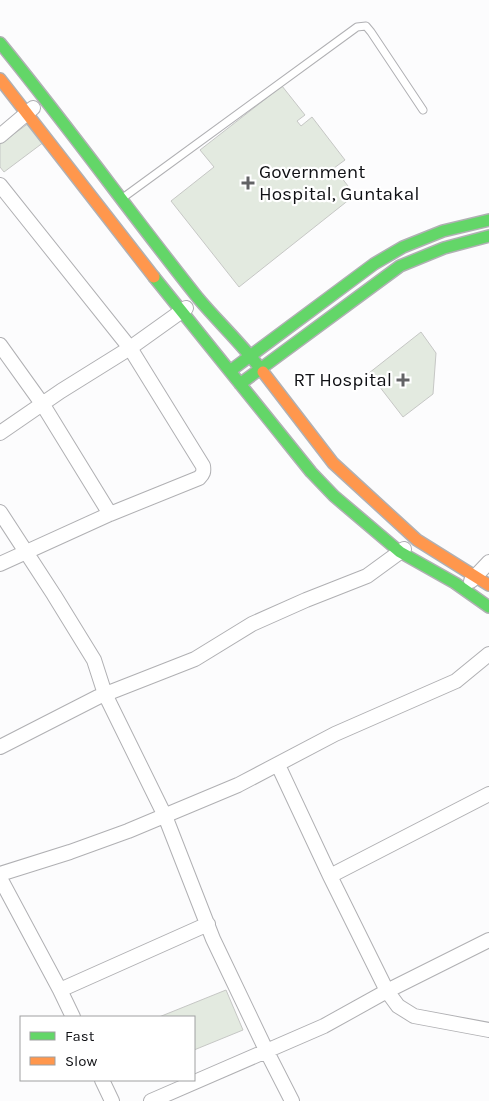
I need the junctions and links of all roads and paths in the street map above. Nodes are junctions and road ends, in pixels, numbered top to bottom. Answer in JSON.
{"nodes":[{"id":1,"x":0,"y":43,"type":"edge"},
{"id":2,"x":0,"y":79,"type":"edge"},
{"id":3,"x":44,"y":98,"type":"junction"},
{"id":4,"x":423,"y":110,"type":"dead end"},
{"id":5,"x":27,"y":113,"type":"junction"},
{"id":6,"x":0,"y":136,"type":"edge"},
{"id":7,"x":0,"y":185,"type":"edge"},
{"id":8,"x":122,"y":198,"type":"junction"},
{"id":9,"x":489,"y":220,"type":"edge"},
{"id":10,"x":489,"y":236,"type":"edge"},
{"id":11,"x":199,"y":299,"type":"junction"},
{"id":12,"x":181,"y":311,"type":"junction"},
{"id":13,"x":0,"y":345,"type":"edge"},
{"id":14,"x":130,"y":348,"type":"junction"},
{"id":15,"x":252,"y":356,"type":"junction"},
{"id":16,"x":260,"y":370,"type":"junction"},
{"id":17,"x":230,"y":372,"type":"junction"},
{"id":18,"x":240,"y":384,"type":"junction"},
{"id":19,"x":43,"y":405,"type":"junction"},
{"id":20,"x":0,"y":434,"type":"edge"},
{"id":21,"x":0,"y":512,"type":"edge"},
{"id":22,"x":110,"y":514,"type":"junction"},
{"id":23,"x":417,"y":540,"type":"junction"},
{"id":24,"x":26,"y":552,"type":"junction"},
{"id":25,"x":400,"y":552,"type":"junction"},
{"id":26,"x":489,"y":562,"type":"edge"},
{"id":27,"x":0,"y":564,"type":"edge"},
{"id":28,"x":476,"y":576,"type":"junction"},
{"id":29,"x":489,"y":585,"type":"edge"},
{"id":30,"x":463,"y":588,"type":"junction"},
{"id":31,"x":489,"y":607,"type":"edge"},
{"id":32,"x":489,"y":654,"type":"edge"},
{"id":33,"x":105,"y":694,"type":"junction"},
{"id":34,"x":0,"y":747,"type":"edge"},
{"id":35,"x":278,"y":765,"type":"junction"},
{"id":36,"x":489,"y":794,"type":"edge"},
{"id":37,"x":165,"y":816,"type":"junction"},
{"id":38,"x":0,"y":874,"type":"edge"},
{"id":39,"x":330,"y":876,"type":"junction"},
{"id":40,"x":0,"y":878,"type":"edge"},
{"id":41,"x":208,"y":924,"type":"junction"},
{"id":42,"x":489,"y":940,"type":"edge"},
{"id":43,"x":60,"y":990,"type":"junction"},
{"id":44,"x":387,"y":991,"type":"junction"},
{"id":45,"x":73,"y":1016,"type":"edge"},
{"id":46,"x":489,"y":1030,"type":"edge"},
{"id":47,"x":266,"y":1050,"type":"junction"},
{"id":48,"x":102,"y":1081,"type":"edge"},
{"id":49,"x":172,"y":1097,"type":"edge"},
{"id":50,"x":112,"y":1101,"type":"edge"},
{"id":51,"x":151,"y":1101,"type":"edge"},
{"id":52,"x":292,"y":1101,"type":"edge"}],
"edges":[{"from":1,"to":3,"type":"main road"},
{"from":2,"to":5,"type":"main road"},
{"from":3,"to":5,"type":"street"},
{"from":3,"to":8,"type":"main road"},
{"from":4,"to":8,"type":"lane"},
{"from":5,"to":6,"type":"street"},
{"from":5,"to":12,"type":"main road"},
{"from":7,"to":14,"type":"street"},
{"from":8,"to":11,"type":"main road"},
{"from":9,"to":15,"type":"main road"},
{"from":10,"to":16,"type":"main road"},
{"from":11,"to":12,"type":"street"},
{"from":11,"to":15,"type":"main road"},
{"from":12,"to":14,"type":"street"},
{"from":12,"to":17,"type":"main road"},
{"from":13,"to":19,"type":"street"},
{"from":14,"to":19,"type":"street"},
{"from":14,"to":22,"type":"street"},
{"from":15,"to":16,"type":"main road"},
{"from":15,"to":17,"type":"main road"},
{"from":16,"to":18,"type":"main road"},
{"from":16,"to":23,"type":"main road"},
{"from":17,"to":18,"type":"main road"},
{"from":18,"to":25,"type":"main road"},
{"from":19,"to":20,"type":"street"},
{"from":19,"to":22,"type":"street"},
{"from":21,"to":24,"type":"street"},
{"from":22,"to":24,"type":"street"},
{"from":23,"to":25,"type":"street"},
{"from":23,"to":28,"type":"main road"},
{"from":24,"to":27,"type":"street"},
{"from":24,"to":33,"type":"street"},
{"from":25,"to":30,"type":"main road"},
{"from":25,"to":33,"type":"street"},
{"from":26,"to":28,"type":"street"},
{"from":28,"to":29,"type":"main road"},
{"from":28,"to":30,"type":"street"},
{"from":30,"to":31,"type":"main road"},
{"from":32,"to":35,"type":"street"},
{"from":33,"to":34,"type":"street"},
{"from":33,"to":37,"type":"street"},
{"from":35,"to":37,"type":"street"},
{"from":35,"to":39,"type":"street"},
{"from":36,"to":39,"type":"street"},
{"from":37,"to":38,"type":"street"},
{"from":37,"to":41,"type":"street"},
{"from":39,"to":44,"type":"street"},
{"from":40,"to":43,"type":"street"},
{"from":41,"to":43,"type":"street"},
{"from":41,"to":47,"type":"street"},
{"from":42,"to":44,"type":"street"},
{"from":43,"to":45,"type":"street"},
{"from":44,"to":46,"type":"street"},
{"from":44,"to":47,"type":"street"},
{"from":47,"to":49,"type":"street"},
{"from":47,"to":52,"type":"street"},
{"from":48,"to":50,"type":"street"},
{"from":49,"to":51,"type":"street"}]}
